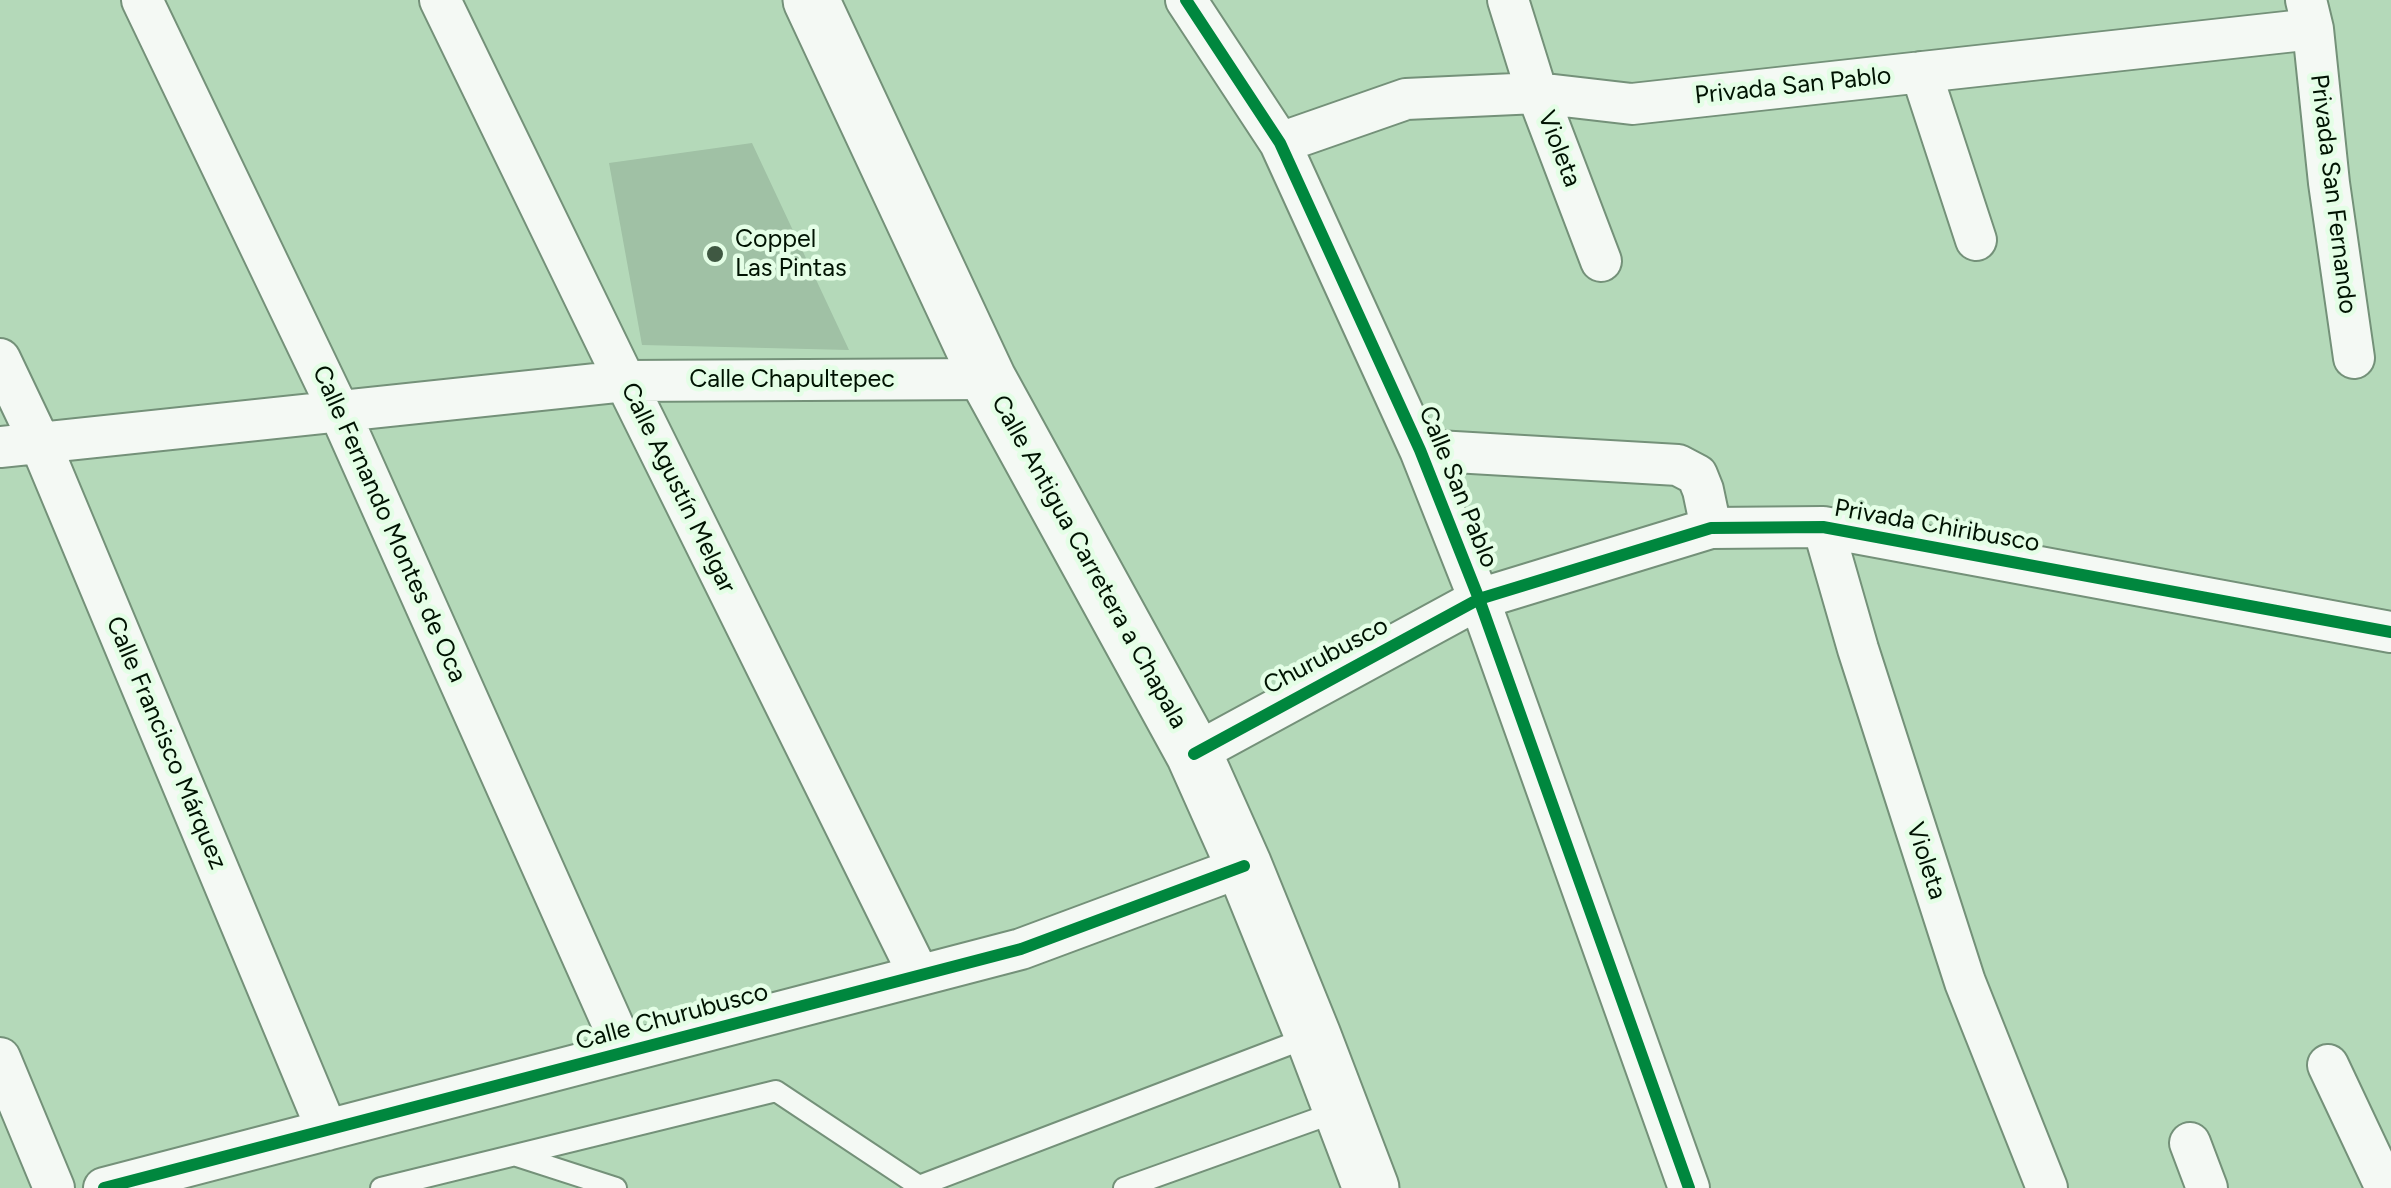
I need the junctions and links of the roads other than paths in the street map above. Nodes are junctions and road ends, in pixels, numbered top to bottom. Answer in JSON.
{"nodes":[{"id":1,"x":142,"y":0,"type":"edge"},
{"id":2,"x":440,"y":0,"type":"edge"},
{"id":3,"x":811,"y":0,"type":"edge"},
{"id":4,"x":1186,"y":0,"type":"edge"},
{"id":5,"x":1508,"y":0,"type":"edge"},
{"id":6,"x":2309,"y":15,"type":"edge"},
{"id":7,"x":1921,"y":72,"type":"junction"},
{"id":8,"x":1538,"y":93,"type":"junction"},
{"id":9,"x":1280,"y":143,"type":"junction"},
{"id":10,"x":1976,"y":240,"type":"dead end"},
{"id":11,"x":1601,"y":261,"type":"dead end"},
{"id":12,"x":2354,"y":358,"type":"dead end"},
{"id":13,"x":0,"y":359,"type":"edge"},
{"id":14,"x":988,"y":379,"type":"junction"},
{"id":15,"x":625,"y":381,"type":"junction"},
{"id":16,"x":340,"y":411,"type":"junction"},
{"id":17,"x":40,"y":443,"type":"junction"},
{"id":18,"x":0,"y":447,"type":"edge"},
{"id":19,"x":1420,"y":450,"type":"junction"},
{"id":20,"x":1823,"y":527,"type":"junction"},
{"id":21,"x":1711,"y":528,"type":"junction"},
{"id":22,"x":1480,"y":598,"type":"junction"},
{"id":23,"x":2391,"y":632,"type":"edge"},
{"id":24,"x":1194,"y":754,"type":"junction"},
{"id":25,"x":1244,"y":866,"type":"junction"},
{"id":26,"x":919,"y":976,"type":"junction"},
{"id":27,"x":1313,"y":1036,"type":"junction"},
{"id":28,"x":625,"y":1052,"type":"junction"},
{"id":29,"x":0,"y":1058,"type":"edge"},
{"id":30,"x":2328,"y":1065,"type":"dead end"},
{"id":31,"x":1341,"y":1110,"type":"junction"},
{"id":32,"x":327,"y":1130,"type":"junction"},
{"id":33,"x":2190,"y":1142,"type":"dead end"},
{"id":34,"x":514,"y":1155,"type":"junction"},
{"id":35,"x":920,"y":1187,"type":"edge"},
{"id":36,"x":54,"y":1188,"type":"edge"},
{"id":37,"x":104,"y":1188,"type":"edge"},
{"id":38,"x":381,"y":1188,"type":"edge"},
{"id":39,"x":616,"y":1188,"type":"edge"},
{"id":40,"x":1124,"y":1188,"type":"edge"},
{"id":41,"x":1370,"y":1188,"type":"edge"},
{"id":42,"x":1689,"y":1188,"type":"edge"},
{"id":43,"x":2047,"y":1188,"type":"edge"},
{"id":44,"x":2207,"y":1188,"type":"edge"},
{"id":45,"x":2386,"y":1188,"type":"edge"}],
"edges":[{"from":1,"to":16,"type":"street","name":"Calle Fernando Montes de Oca"},
{"from":2,"to":15,"type":"street","name":"Calle Agustín Melgar"},
{"from":3,"to":14,"type":"main road","name":"Calle Antigua Carretera a Chapala"},
{"from":4,"to":9,"type":"street","name":"Calle San Pablo"},
{"from":5,"to":8,"type":"street","name":"Violeta"},
{"from":6,"to":7,"type":"street","name":"Privada San Pablo"},
{"from":6,"to":12,"type":"street","name":"Privada San Fernando"},
{"from":7,"to":8,"type":"street","name":"Privada San Pablo"},
{"from":7,"to":10,"type":"street"},
{"from":8,"to":9,"type":"street","name":"Privada San Pablo"},
{"from":8,"to":11,"type":"street","name":"Violeta"},
{"from":9,"to":19,"type":"street","name":"Calle San Pablo"},
{"from":13,"to":17,"type":"street","name":"Calle Francisco Márquez"},
{"from":14,"to":15,"type":"street","name":"Calle Chapultepec"},
{"from":14,"to":24,"type":"main road","name":"Calle Antigua Carretera a Chapala"},
{"from":15,"to":16,"type":"street","name":"Calle Chapultepec"},
{"from":15,"to":26,"type":"street","name":"Calle Agustín Melgar"},
{"from":16,"to":17,"type":"street","name":"Calle Chapultepec"},
{"from":16,"to":28,"type":"street","name":"Calle Fernando Montes de Oca"},
{"from":17,"to":18,"type":"street","name":"Calle Chapultepec"},
{"from":17,"to":32,"type":"street","name":"Calle Francisco Márquez"},
{"from":19,"to":21,"type":"street"},
{"from":19,"to":22,"type":"street","name":"Calle San Pablo"},
{"from":20,"to":21,"type":"street","name":"Privada Chiribusco"},
{"from":20,"to":23,"type":"street","name":"Privada Chiribusco"},
{"from":20,"to":43,"type":"street","name":"Violeta"},
{"from":21,"to":22,"type":"street","name":"Privada Chiribusco"},
{"from":22,"to":24,"type":"street","name":"Churubusco"},
{"from":22,"to":42,"type":"street","name":"Calle San Pablo"},
{"from":24,"to":25,"type":"main road","name":"Calle Antigua Carretera a Chapala"},
{"from":25,"to":26,"type":"street","name":"Calle Churubusco"},
{"from":25,"to":27,"type":"main road","name":"Calle Antigua Carretera a Chapala"},
{"from":26,"to":28,"type":"street","name":"Calle Churubusco"},
{"from":27,"to":31,"type":"main road","name":"Calle Antigua Carretera a Chapala"},
{"from":27,"to":35,"type":"lane"},
{"from":28,"to":32,"type":"street","name":"Calle Churubusco"},
{"from":29,"to":36,"type":"street"},
{"from":30,"to":45,"type":"street"},
{"from":31,"to":40,"type":"lane"},
{"from":31,"to":41,"type":"main road","name":"Calle Antigua Carretera a Chapala"},
{"from":32,"to":37,"type":"street","name":"Calle Churubusco"},
{"from":33,"to":44,"type":"street"},
{"from":34,"to":35,"type":"lane"},
{"from":34,"to":38,"type":"lane"},
{"from":34,"to":39,"type":"lane"}]}
